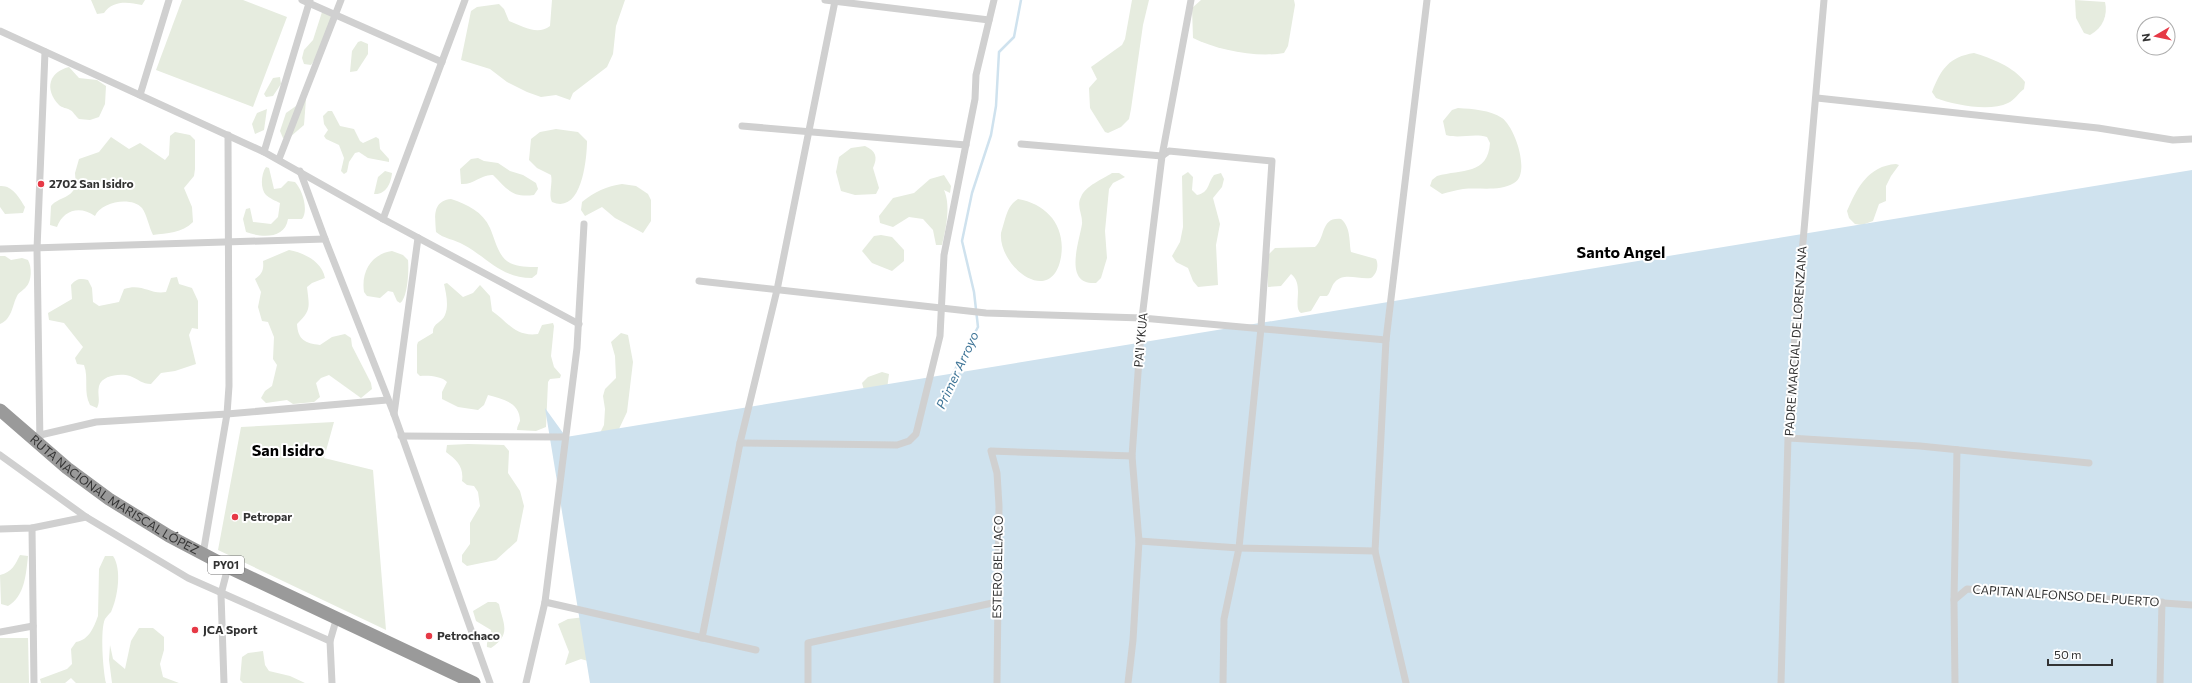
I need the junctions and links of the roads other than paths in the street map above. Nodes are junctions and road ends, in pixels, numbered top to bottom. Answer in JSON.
{"nodes":[{"id":1,"x":169,"y":0,"type":"edge"},
{"id":2,"x":341,"y":0,"type":"edge"},
{"id":3,"x":466,"y":0,"type":"edge"},
{"id":4,"x":826,"y":0,"type":"edge"},
{"id":5,"x":994,"y":0,"type":"edge"},
{"id":6,"x":1191,"y":0,"type":"edge"},
{"id":7,"x":1427,"y":0,"type":"edge"},
{"id":8,"x":1824,"y":0,"type":"edge"},
{"id":9,"x":307,"y":1,"type":"edge"},
{"id":10,"x":835,"y":1,"type":"junction"},
{"id":11,"x":335,"y":15,"type":"junction"},
{"id":12,"x":990,"y":20,"type":"junction"},
{"id":13,"x":0,"y":31,"type":"edge"},
{"id":14,"x":45,"y":52,"type":"junction"},
{"id":15,"x":442,"y":62,"type":"junction"},
{"id":16,"x":140,"y":95,"type":"junction"},
{"id":17,"x":1817,"y":98,"type":"junction"},
{"id":18,"x":742,"y":126,"type":"dead end"},
{"id":19,"x":809,"y":132,"type":"junction"},
{"id":20,"x":228,"y":135,"type":"junction"},
{"id":21,"x":2192,"y":139,"type":"edge"},
{"id":22,"x":1021,"y":144,"type":"dead end"},
{"id":23,"x":966,"y":145,"type":"junction"},
{"id":24,"x":264,"y":152,"type":"junction"},
{"id":25,"x":1162,"y":156,"type":"junction"},
{"id":26,"x":279,"y":160,"type":"junction"},
{"id":27,"x":300,"y":171,"type":"junction"},
{"id":28,"x":383,"y":219,"type":"junction"},
{"id":29,"x":584,"y":224,"type":"dead end"},
{"id":30,"x":418,"y":238,"type":"junction"},
{"id":31,"x":325,"y":239,"type":"junction"},
{"id":32,"x":229,"y":243,"type":"junction"},
{"id":33,"x":0,"y":249,"type":"edge"},
{"id":34,"x":36,"y":249,"type":"junction"},
{"id":35,"x":699,"y":281,"type":"dead end"},
{"id":36,"x":777,"y":290,"type":"junction"},
{"id":37,"x":941,"y":308,"type":"junction"},
{"id":38,"x":1142,"y":318,"type":"junction"},
{"id":39,"x":579,"y":324,"type":"junction"},
{"id":40,"x":1261,"y":328,"type":"junction"},
{"id":41,"x":1386,"y":340,"type":"junction"},
{"id":42,"x":387,"y":400,"type":"junction"},
{"id":43,"x":0,"y":410,"type":"edge"},
{"id":44,"x":227,"y":414,"type":"junction"},
{"id":45,"x":394,"y":414,"type":"junction"},
{"id":46,"x":401,"y":436,"type":"junction"},
{"id":47,"x":565,"y":437,"type":"junction"},
{"id":48,"x":1789,"y":438,"type":"junction"},
{"id":49,"x":40,"y":442,"type":"junction"},
{"id":50,"x":740,"y":444,"type":"junction"},
{"id":51,"x":1957,"y":450,"type":"junction"},
{"id":52,"x":0,"y":455,"type":"edge"},
{"id":53,"x":1132,"y":456,"type":"junction"},
{"id":54,"x":2089,"y":463,"type":"dead end"},
{"id":55,"x":86,"y":517,"type":"junction"},
{"id":56,"x":32,"y":528,"type":"junction"},
{"id":57,"x":0,"y":529,"type":"edge"},
{"id":58,"x":1139,"y":541,"type":"junction"},
{"id":59,"x":1239,"y":548,"type":"junction"},
{"id":60,"x":1375,"y":551,"type":"junction"},
{"id":61,"x":203,"y":554,"type":"junction"},
{"id":62,"x":228,"y":567,"type":"junction"},
{"id":63,"x":221,"y":594,"type":"junction"},
{"id":64,"x":1954,"y":600,"type":"junction"},
{"id":65,"x":545,"y":602,"type":"junction"},
{"id":66,"x":996,"y":602,"type":"junction"},
{"id":67,"x":2162,"y":602,"type":"junction"},
{"id":68,"x":2192,"y":605,"type":"edge"},
{"id":69,"x":337,"y":617,"type":"junction"},
{"id":70,"x":33,"y":626,"type":"junction"},
{"id":71,"x":0,"y":632,"type":"edge"},
{"id":72,"x":702,"y":638,"type":"junction"},
{"id":73,"x":330,"y":642,"type":"junction"},
{"id":74,"x":756,"y":650,"type":"dead end"},
{"id":75,"x":34,"y":683,"type":"edge"},
{"id":76,"x":224,"y":683,"type":"edge"},
{"id":77,"x":332,"y":683,"type":"edge"},
{"id":78,"x":474,"y":683,"type":"edge"},
{"id":79,"x":490,"y":683,"type":"edge"},
{"id":80,"x":526,"y":683,"type":"edge"},
{"id":81,"x":808,"y":683,"type":"edge"},
{"id":82,"x":997,"y":683,"type":"edge"},
{"id":83,"x":1128,"y":683,"type":"edge"},
{"id":84,"x":1224,"y":683,"type":"edge"},
{"id":85,"x":1406,"y":683,"type":"edge"},
{"id":86,"x":1781,"y":683,"type":"edge"},
{"id":87,"x":1955,"y":683,"type":"edge"},
{"id":88,"x":2160,"y":683,"type":"edge"}],
"edges":[{"from":1,"to":16,"type":"street"},
{"from":2,"to":11,"type":"street"},
{"from":3,"to":15,"type":"street"},
{"from":4,"to":10,"type":"street"},
{"from":5,"to":12,"type":"street"},
{"from":6,"to":25,"type":"street","name":"PA'I YKUA"},
{"from":7,"to":41,"type":"street"},
{"from":8,"to":17,"type":"street","name":"PADRE MARCIAL DE LORENZANA"},
{"from":9,"to":11,"type":"street"},
{"from":9,"to":24,"type":"street"},
{"from":10,"to":12,"type":"street"},
{"from":10,"to":19,"type":"street"},
{"from":11,"to":15,"type":"street"},
{"from":11,"to":26,"type":"street"},
{"from":12,"to":23,"type":"street"},
{"from":13,"to":14,"type":"street"},
{"from":14,"to":16,"type":"street"},
{"from":14,"to":34,"type":"street"},
{"from":15,"to":28,"type":"street"},
{"from":16,"to":20,"type":"street"},
{"from":17,"to":21,"type":"street"},
{"from":17,"to":48,"type":"street","name":"PADRE MARCIAL DE LORENZANA"},
{"from":18,"to":19,"type":"street"},
{"from":19,"to":23,"type":"street"},
{"from":19,"to":36,"type":"street"},
{"from":20,"to":24,"type":"street"},
{"from":20,"to":32,"type":"street"},
{"from":22,"to":25,"type":"street"},
{"from":23,"to":37,"type":"street"},
{"from":24,"to":26,"type":"street"},
{"from":25,"to":38,"type":"street","name":"PA'I YKUA"},
{"from":25,"to":40,"type":"street"},
{"from":26,"to":27,"type":"street"},
{"from":27,"to":28,"type":"street"},
{"from":27,"to":31,"type":"street"},
{"from":28,"to":30,"type":"street"},
{"from":29,"to":39,"type":"street"},
{"from":30,"to":39,"type":"street"},
{"from":30,"to":45,"type":"street"},
{"from":31,"to":32,"type":"street"},
{"from":31,"to":42,"type":"street"},
{"from":32,"to":34,"type":"street"},
{"from":32,"to":44,"type":"street"},
{"from":33,"to":34,"type":"street"},
{"from":34,"to":49,"type":"street"},
{"from":35,"to":36,"type":"street"},
{"from":36,"to":37,"type":"street"},
{"from":36,"to":50,"type":"street"},
{"from":37,"to":38,"type":"street"},
{"from":37,"to":50,"type":"street"},
{"from":38,"to":40,"type":"street"},
{"from":38,"to":53,"type":"street","name":"PA'I YKUA"},
{"from":39,"to":47,"type":"street"},
{"from":40,"to":41,"type":"street"},
{"from":40,"to":59,"type":"street"},
{"from":41,"to":60,"type":"street"},
{"from":42,"to":44,"type":"street"},
{"from":42,"to":45,"type":"street"},
{"from":43,"to":49,"type":"highway","name":"RUTA NACIONAL MARISCAL LÓPEZ","number":"PY01"},
{"from":44,"to":49,"type":"street"},
{"from":44,"to":61,"type":"street"},
{"from":45,"to":46,"type":"street"},
{"from":46,"to":47,"type":"street"},
{"from":46,"to":79,"type":"street"},
{"from":47,"to":65,"type":"street"},
{"from":48,"to":51,"type":"street"},
{"from":48,"to":86,"type":"street","name":"PADRE MARCIAL DE LORENZANA"},
{"from":49,"to":61,"type":"highway","name":"RUTA NACIONAL MARISCAL LÓPEZ","number":"PY01"},
{"from":50,"to":72,"type":"street"},
{"from":51,"to":54,"type":"street"},
{"from":51,"to":64,"type":"street"},
{"from":52,"to":55,"type":"street"},
{"from":53,"to":58,"type":"street","name":"PA'I YKUA"},
{"from":53,"to":66,"type":"street","name":"ESTERO BELLACO"},
{"from":55,"to":56,"type":"street"},
{"from":55,"to":63,"type":"street"},
{"from":56,"to":57,"type":"street"},
{"from":56,"to":70,"type":"street"},
{"from":58,"to":59,"type":"street"},
{"from":58,"to":83,"type":"street","name":"PA'I YKUA"},
{"from":59,"to":60,"type":"street"},
{"from":59,"to":84,"type":"street"},
{"from":60,"to":85,"type":"street"},
{"from":61,"to":62,"type":"highway","name":"RUTA NACIONAL MARISCAL LÓPEZ","number":"PY01"},
{"from":62,"to":63,"type":"street"},
{"from":62,"to":69,"type":"highway","name":"RUTA NACIONAL MARISCAL LÓPEZ","number":"PY01"},
{"from":63,"to":73,"type":"street"},
{"from":63,"to":76,"type":"street"},
{"from":64,"to":67,"type":"street","name":"CAPITAN ALFONSO DEL PUERTO"},
{"from":64,"to":87,"type":"street"},
{"from":65,"to":72,"type":"street"},
{"from":65,"to":80,"type":"street"},
{"from":66,"to":81,"type":"street"},
{"from":66,"to":82,"type":"street","name":"ESTERO BELLACO"},
{"from":67,"to":68,"type":"street","name":"CAPITAN ALFONSO DEL PUERTO"},
{"from":67,"to":88,"type":"street"},
{"from":69,"to":73,"type":"street"},
{"from":69,"to":78,"type":"highway","name":"RUTA NACIONAL MARISCAL LÓPEZ","number":"PY01"},
{"from":70,"to":71,"type":"street"},
{"from":70,"to":75,"type":"street"},
{"from":72,"to":74,"type":"street"},
{"from":73,"to":77,"type":"street"}]}
